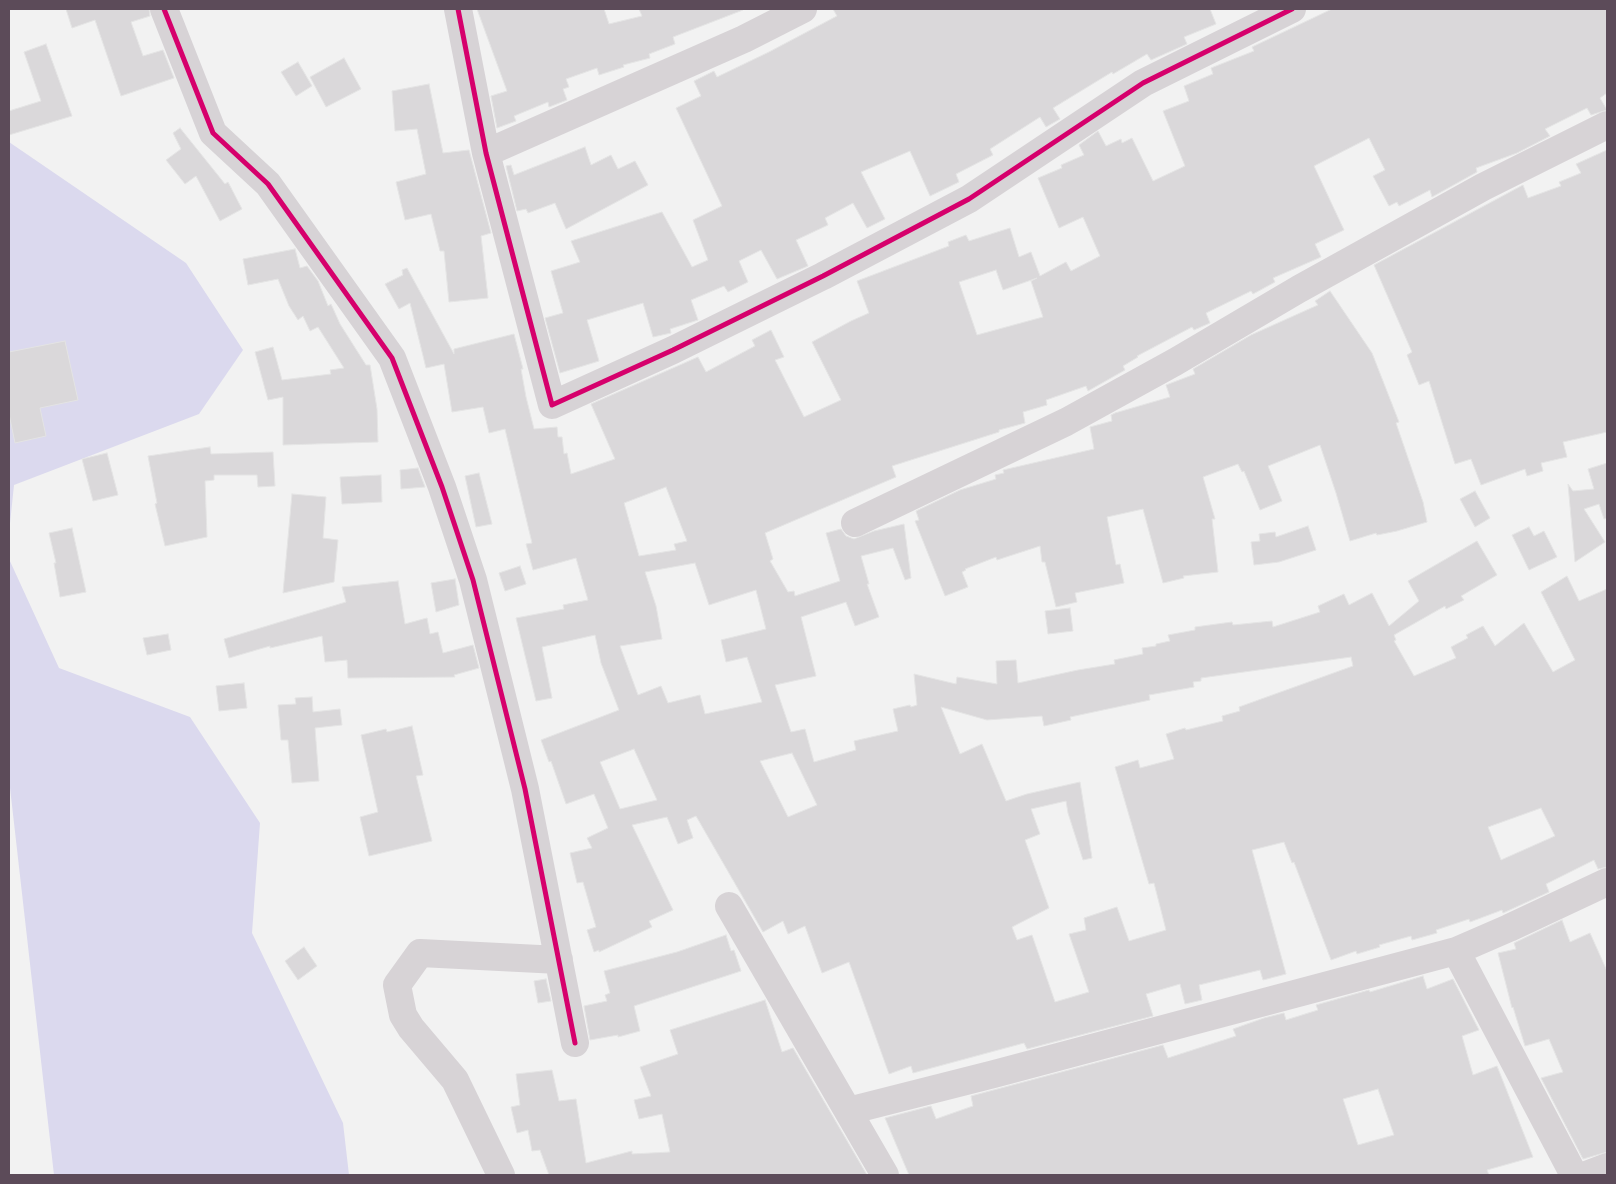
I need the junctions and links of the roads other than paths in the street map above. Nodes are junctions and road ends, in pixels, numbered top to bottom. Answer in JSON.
{"nodes":[{"id":1,"x":164,"y":9,"type":"edge"},
{"id":2,"x":458,"y":9,"type":"edge"},
{"id":3,"x":803,"y":9,"type":"edge"},
{"id":4,"x":1292,"y":9,"type":"edge"},
{"id":5,"x":1607,"y":125,"type":"edge"},
{"id":6,"x":486,"y":153,"type":"junction"},
{"id":7,"x":855,"y":523,"type":"dead end"},
{"id":8,"x":1607,"y":882,"type":"edge"},
{"id":9,"x":729,"y":906,"type":"dead end"},
{"id":10,"x":1456,"y":951,"type":"junction"},
{"id":11,"x":559,"y":960,"type":"junction"},
{"id":12,"x":575,"y":1043,"type":"dead end"},
{"id":13,"x":848,"y":1111,"type":"junction"},
{"id":14,"x":1607,"y":1167,"type":"edge"},
{"id":15,"x":501,"y":1175,"type":"edge"},
{"id":16,"x":885,"y":1175,"type":"edge"},
{"id":17,"x":1574,"y":1175,"type":"edge"},
{"id":18,"x":1586,"y":1175,"type":"edge"}],
"edges":[{"from":1,"to":11,"type":"street"},
{"from":2,"to":6,"type":"street"},
{"from":3,"to":6,"type":"street"},
{"from":4,"to":6,"type":"street"},
{"from":5,"to":7,"type":"street"},
{"from":8,"to":10,"type":"street"},
{"from":9,"to":13,"type":"street"},
{"from":10,"to":13,"type":"street"},
{"from":10,"to":17,"type":"street"},
{"from":11,"to":12,"type":"street"},
{"from":11,"to":15,"type":"street"},
{"from":13,"to":16,"type":"street"},
{"from":14,"to":18,"type":"street"}]}
